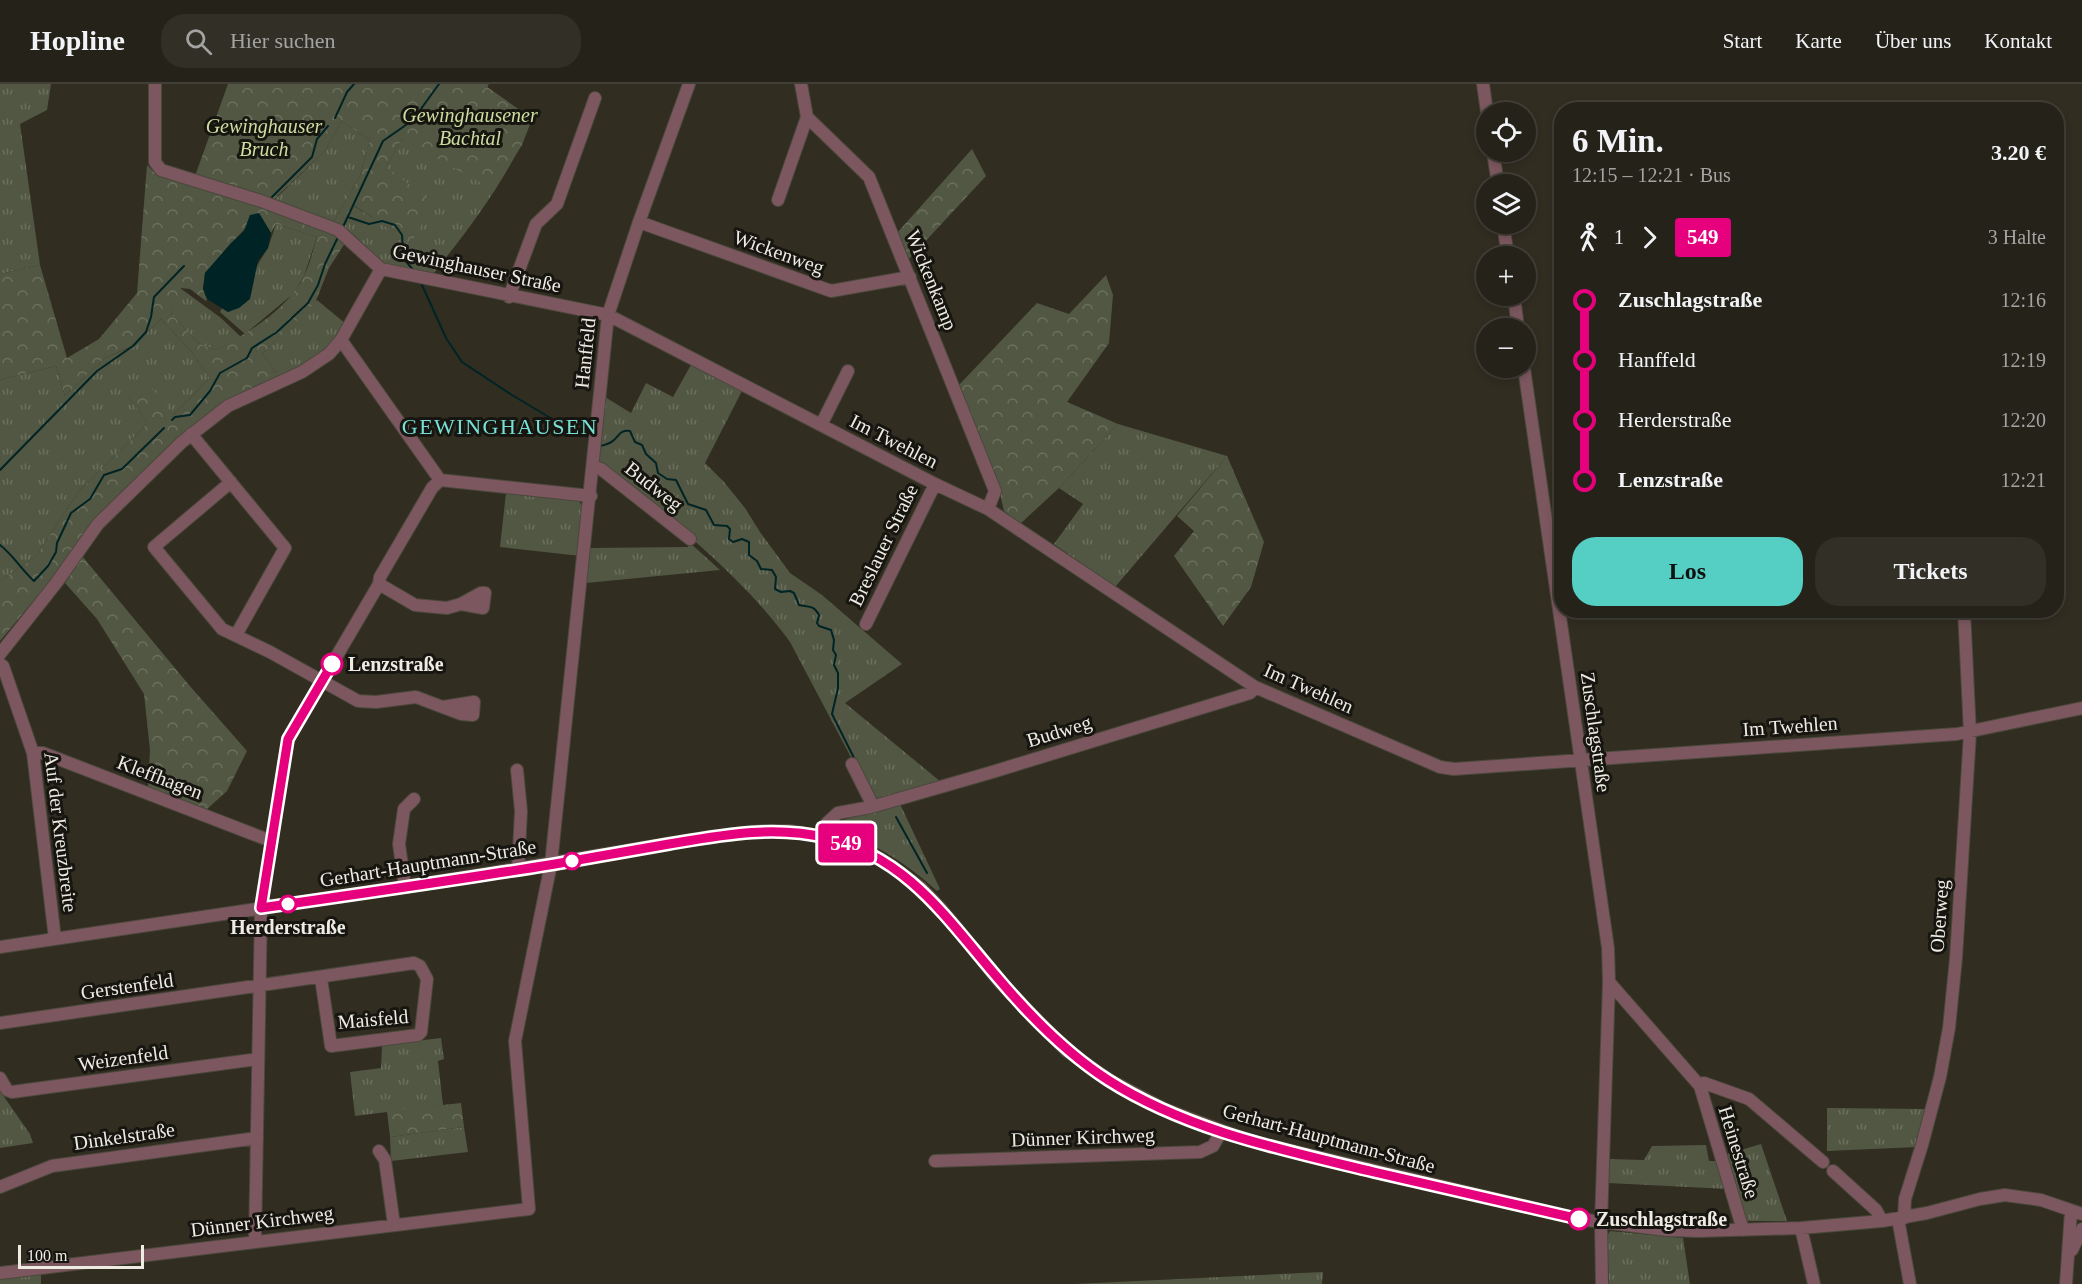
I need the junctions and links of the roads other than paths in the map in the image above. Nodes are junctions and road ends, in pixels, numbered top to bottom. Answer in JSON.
{"nodes":[{"id":1,"x":155,"y":84,"type":"edge"},
{"id":2,"x":689,"y":84,"type":"edge"},
{"id":3,"x":801,"y":84,"type":"edge"},
{"id":4,"x":1483,"y":84,"type":"edge"},
{"id":5,"x":595,"y":99,"type":"dead end"},
{"id":6,"x":1486,"y":102,"type":"edge"},
{"id":7,"x":807,"y":117,"type":"junction"},
{"id":8,"x":778,"y":200,"type":"dead end"},
{"id":9,"x":639,"y":222,"type":"junction"},
{"id":10,"x":381,"y":269,"type":"junction"},
{"id":11,"x":910,"y":277,"type":"junction"},
{"id":12,"x":509,"y":297,"type":"junction"},
{"id":13,"x":608,"y":315,"type":"junction"},
{"id":14,"x":341,"y":340,"type":"junction"},
{"id":15,"x":848,"y":371,"type":"dead end"},
{"id":16,"x":1525,"y":378,"type":"edge"},
{"id":17,"x":821,"y":425,"type":"junction"},
{"id":18,"x":191,"y":434,"type":"junction"},
{"id":19,"x":593,"y":466,"type":"junction"},
{"id":20,"x":440,"y":480,"type":"junction"},
{"id":21,"x":231,"y":482,"type":"junction"},
{"id":22,"x":935,"y":484,"type":"junction"},
{"id":23,"x":591,"y":496,"type":"junction"},
{"id":24,"x":988,"y":509,"type":"junction"},
{"id":25,"x":690,"y":539,"type":"dead end"},
{"id":26,"x":1554,"y":574,"type":"edge"},
{"id":27,"x":379,"y":585,"type":"junction"},
{"id":28,"x":462,"y":604,"type":"dead end"},
{"id":29,"x":1560,"y":618,"type":"edge"},
{"id":30,"x":1964,"y":618,"type":"edge"},
{"id":31,"x":866,"y":624,"type":"dead end"},
{"id":32,"x":236,"y":635,"type":"junction"},
{"id":33,"x":0,"y":654,"type":"edge"},
{"id":34,"x":0,"y":664,"type":"edge"},
{"id":35,"x":322,"y":681,"type":"junction"},
{"id":36,"x":1255,"y":687,"type":"junction"},
{"id":37,"x":444,"y":707,"type":"dead end"},
{"id":38,"x":2082,"y":708,"type":"edge"},
{"id":39,"x":1970,"y":733,"type":"junction"},
{"id":40,"x":33,"y":753,"type":"junction"},
{"id":41,"x":1581,"y":760,"type":"junction"},
{"id":42,"x":852,"y":764,"type":"dead end"},
{"id":43,"x":517,"y":770,"type":"dead end"},
{"id":44,"x":414,"y":799,"type":"dead end"},
{"id":45,"x":871,"y":807,"type":"junction"},
{"id":46,"x":824,"y":837,"type":"junction"},
{"id":47,"x":271,"y":841,"type":"junction"},
{"id":48,"x":552,"y":864,"type":"junction"},
{"id":49,"x":518,"y":870,"type":"junction"},
{"id":50,"x":405,"y":887,"type":"junction"},
{"id":51,"x":261,"y":908,"type":"junction"},
{"id":52,"x":55,"y":939,"type":"junction"},
{"id":53,"x":0,"y":947,"type":"edge"},
{"id":54,"x":321,"y":978,"type":"junction"},
{"id":55,"x":1609,"y":982,"type":"junction"},
{"id":56,"x":259,"y":987,"type":"junction"},
{"id":57,"x":0,"y":1023,"type":"edge"},
{"id":58,"x":258,"y":1059,"type":"junction"},
{"id":59,"x":0,"y":1078,"type":"edge"},
{"id":60,"x":1700,"y":1086,"type":"junction"},
{"id":61,"x":1221,"y":1132,"type":"junction"},
{"id":62,"x":256,"y":1138,"type":"junction"},
{"id":63,"x":379,"y":1151,"type":"dead end"},
{"id":64,"x":936,"y":1161,"type":"dead end"},
{"id":65,"x":1823,"y":1162,"type":"dead end"},
{"id":66,"x":1833,"y":1171,"type":"dead end"},
{"id":67,"x":0,"y":1186,"type":"edge"},
{"id":68,"x":529,"y":1209,"type":"joint"},
{"id":69,"x":2076,"y":1213,"type":"edge"},
{"id":70,"x":1901,"y":1219,"type":"junction"},
{"id":71,"x":1882,"y":1221,"type":"junction"},
{"id":72,"x":1601,"y":1223,"type":"junction"},
{"id":73,"x":394,"y":1225,"type":"junction"},
{"id":74,"x":1801,"y":1228,"type":"junction"},
{"id":75,"x":2082,"y":1229,"type":"edge"},
{"id":76,"x":1743,"y":1230,"type":"junction"},
{"id":77,"x":255,"y":1241,"type":"junction"},
{"id":78,"x":2069,"y":1256,"type":"junction"},
{"id":79,"x":0,"y":1273,"type":"edge"},
{"id":80,"x":1602,"y":1284,"type":"edge"},
{"id":81,"x":1814,"y":1284,"type":"edge"},
{"id":82,"x":1910,"y":1284,"type":"edge"},
{"id":83,"x":2066,"y":1284,"type":"edge"}],
"edges":[{"from":1,"to":10,"type":"street","name":"Gewinghauser Straße"},
{"from":2,"to":9,"type":"street","name":"Hanffeld"},
{"from":3,"to":7,"type":"street"},
{"from":4,"to":6,"type":"street"},
{"from":5,"to":12,"type":"street"},
{"from":7,"to":8,"type":"street"},
{"from":7,"to":11,"type":"street","name":"Wickenkamp"},
{"from":9,"to":11,"type":"street","name":"Wickenweg"},
{"from":9,"to":13,"type":"street","name":"Hanffeld"},
{"from":10,"to":12,"type":"street","name":"Gewinghauser Straße"},
{"from":10,"to":14,"type":"street"},
{"from":11,"to":24,"type":"street","name":"Wickenkamp"},
{"from":12,"to":13,"type":"street","name":"Gewinghauser Straße"},
{"from":13,"to":17,"type":"street","name":"Im Twehlen"},
{"from":13,"to":19,"type":"street","name":"Hanffeld"},
{"from":14,"to":18,"type":"street"},
{"from":14,"to":20,"type":"street"},
{"from":15,"to":17,"type":"street"},
{"from":16,"to":26,"type":"street","name":"Zuschlagstraße"},
{"from":17,"to":22,"type":"street","name":"Im Twehlen"},
{"from":18,"to":21,"type":"street"},
{"from":18,"to":33,"type":"street"},
{"from":19,"to":23,"type":"street","name":"Hanffeld"},
{"from":19,"to":25,"type":"street","name":"Budweg"},
{"from":20,"to":23,"type":"street"},
{"from":20,"to":27,"type":"street"},
{"from":21,"to":32,"type":"street"},
{"from":21,"to":32,"type":"street"},
{"from":22,"to":24,"type":"street","name":"Im Twehlen"},
{"from":22,"to":31,"type":"street","name":"Breslauer Straße"},
{"from":23,"to":48,"type":"street","name":"Hanffeld"},
{"from":24,"to":36,"type":"street","name":"Im Twehlen"},
{"from":27,"to":28,"type":"street"},
{"from":27,"to":35,"type":"street"},
{"from":29,"to":41,"type":"street","name":"Zuschlagstraße"},
{"from":30,"to":39,"type":"street","name":"Oberweg"},
{"from":32,"to":35,"type":"street"},
{"from":34,"to":40,"type":"street","name":"Auf der Kreuzbreite"},
{"from":35,"to":37,"type":"street"},
{"from":35,"to":47,"type":"street"},
{"from":36,"to":41,"type":"street","name":"Im Twehlen"},
{"from":36,"to":45,"type":"street","name":"Budweg"},
{"from":38,"to":39,"type":"street","name":"Im Twehlen"},
{"from":39,"to":41,"type":"street","name":"Im Twehlen"},
{"from":39,"to":70,"type":"street","name":"Oberweg"},
{"from":40,"to":47,"type":"street","name":"Kleffhagen"},
{"from":40,"to":52,"type":"street","name":"Auf der Kreuzbreite"},
{"from":41,"to":55,"type":"street","name":"Zuschlagstraße"},
{"from":42,"to":45,"type":"street"},
{"from":43,"to":49,"type":"street"},
{"from":44,"to":50,"type":"street"},
{"from":45,"to":46,"type":"street","name":"Budweg"},
{"from":46,"to":48,"type":"street","name":"Gerhart-Hauptmann-Straße"},
{"from":46,"to":61,"type":"street","name":"Gerhart-Hauptmann-Straße"},
{"from":47,"to":51,"type":"street"},
{"from":48,"to":49,"type":"street","name":"Gerhart-Hauptmann-Straße"},
{"from":48,"to":68,"type":"street","name":"Hanffeld"},
{"from":49,"to":50,"type":"street","name":"Gerhart-Hauptmann-Straße"},
{"from":50,"to":51,"type":"street","name":"Gerhart-Hauptmann-Straße"},
{"from":51,"to":52,"type":"street","name":"Gerhart-Hauptmann-Straße"},
{"from":51,"to":56,"type":"street"},
{"from":52,"to":53,"type":"street","name":"Gerhart-Hauptmann-Straße"},
{"from":54,"to":54,"type":"street","name":"Maisfeld"},
{"from":54,"to":56,"type":"street","name":"Maisfeld"},
{"from":55,"to":60,"type":"street","name":"Heinestraße"},
{"from":55,"to":72,"type":"street","name":"Zuschlagstraße"},
{"from":56,"to":57,"type":"street","name":"Gerstenfeld"},
{"from":56,"to":58,"type":"street"},
{"from":58,"to":59,"type":"street","name":"Weizenfeld"},
{"from":58,"to":62,"type":"street"},
{"from":60,"to":65,"type":"street","name":"Heinestraße"},
{"from":60,"to":76,"type":"street","name":"Heinestraße"},
{"from":61,"to":64,"type":"street","name":"Dünner Kirchweg"},
{"from":61,"to":72,"type":"street","name":"Gerhart-Hauptmann-Straße"},
{"from":62,"to":67,"type":"street","name":"Dinkelstraße"},
{"from":62,"to":77,"type":"street"},
{"from":63,"to":73,"type":"street"},
{"from":66,"to":71,"type":"street"},
{"from":68,"to":73,"type":"street","name":"Dünner Kirchweg"},
{"from":69,"to":70,"type":"street","name":"Gerhart-Hauptmann-Straße"},
{"from":69,"to":78,"type":"street"},
{"from":70,"to":71,"type":"street","name":"Gerhart-Hauptmann-Straße"},
{"from":70,"to":82,"type":"street","name":"Oberweg"},
{"from":71,"to":74,"type":"street","name":"Gerhart-Hauptmann-Straße"},
{"from":72,"to":76,"type":"street","name":"Gerhart-Hauptmann-Straße"},
{"from":72,"to":80,"type":"street","name":"Zuschlagstraße"},
{"from":73,"to":77,"type":"street","name":"Dünner Kirchweg"},
{"from":74,"to":76,"type":"street","name":"Gerhart-Hauptmann-Straße"},
{"from":74,"to":81,"type":"street"},
{"from":75,"to":78,"type":"street"},
{"from":77,"to":79,"type":"street","name":"Dünner Kirchweg"},
{"from":78,"to":83,"type":"street"}]}
